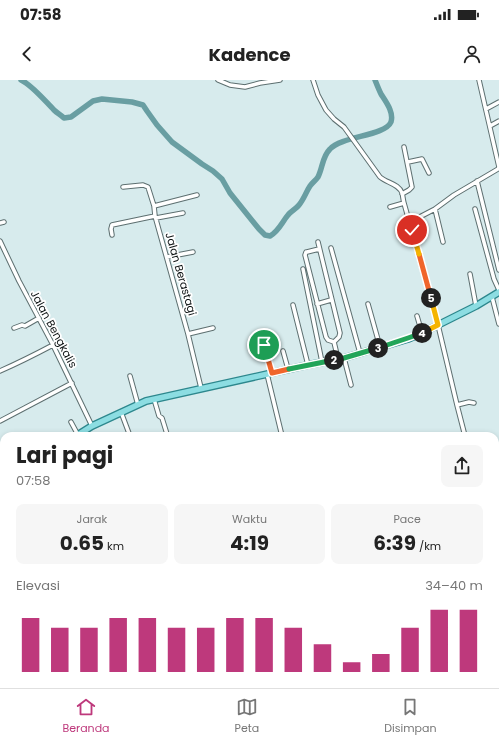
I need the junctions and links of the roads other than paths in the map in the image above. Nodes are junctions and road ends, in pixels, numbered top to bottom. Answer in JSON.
{"nodes":[{"id":1,"x":218,"y":80,"type":"edge"},
{"id":2,"x":280,"y":80,"type":"edge"},
{"id":3,"x":312,"y":80,"type":"edge"},
{"id":4,"x":479,"y":80,"type":"edge"},
{"id":5,"x":499,"y":102,"type":"edge"},
{"id":6,"x":486,"y":109,"type":"junction"},
{"id":7,"x":499,"y":121,"type":"edge"},
{"id":8,"x":490,"y":126,"type":"junction"},
{"id":9,"x":404,"y":147,"type":"dead end"},
{"id":10,"x":408,"y":162,"type":"junction"},
{"id":11,"x":429,"y":173,"type":"dead end"},
{"id":12,"x":477,"y":181,"type":"junction"},
{"id":13,"x":124,"y":187,"type":"dead end"},
{"id":14,"x":402,"y":194,"type":"junction"},
{"id":15,"x":197,"y":195,"type":"dead end"},
{"id":16,"x":404,"y":204,"type":"junction"},
{"id":17,"x":154,"y":206,"type":"junction"},
{"id":18,"x":390,"y":207,"type":"dead end"},
{"id":19,"x":435,"y":209,"type":"junction"},
{"id":20,"x":475,"y":209,"type":"dead end"},
{"id":21,"x":183,"y":213,"type":"dead end"},
{"id":22,"x":156,"y":217,"type":"junction"},
{"id":23,"x":410,"y":222,"type":"junction"},
{"id":24,"x":412,"y":230,"type":"junction"},
{"id":25,"x":112,"y":235,"type":"dead end"},
{"id":26,"x":402,"y":236,"type":"dead end"},
{"id":27,"x":0,"y":241,"type":"edge"},
{"id":28,"x":318,"y":242,"type":"dead end"},
{"id":29,"x":443,"y":242,"type":"dead end"},
{"id":30,"x":331,"y":248,"type":"dead end"},
{"id":31,"x":319,"y":249,"type":"junction"},
{"id":32,"x":193,"y":252,"type":"dead end"},
{"id":33,"x":167,"y":257,"type":"junction"},
{"id":34,"x":303,"y":270,"type":"dead end"},
{"id":35,"x":499,"y":270,"type":"edge"},
{"id":36,"x":470,"y":274,"type":"dead end"},
{"id":37,"x":499,"y":291,"type":"edge"},
{"id":38,"x":492,"y":297,"type":"junction"},
{"id":39,"x":331,"y":300,"type":"junction"},
{"id":40,"x":318,"y":304,"type":"junction"},
{"id":41,"x":368,"y":304,"type":"dead end"},
{"id":42,"x":293,"y":305,"type":"dead end"},
{"id":43,"x":476,"y":306,"type":"junction"},
{"id":44,"x":417,"y":316,"type":"dead end"},
{"id":45,"x":38,"y":318,"type":"junction"},
{"id":46,"x":499,"y":324,"type":"edge"},
{"id":47,"x":438,"y":325,"type":"junction"},
{"id":48,"x":14,"y":328,"type":"dead end"},
{"id":49,"x":213,"y":328,"type":"dead end"},
{"id":50,"x":422,"y":333,"type":"junction"},
{"id":51,"x":188,"y":334,"type":"junction"},
{"id":52,"x":334,"y":342,"type":"junction"},
{"id":53,"x":52,"y":344,"type":"junction"},
{"id":54,"x":264,"y":345,"type":"dead end"},
{"id":55,"x":380,"y":347,"type":"junction"},
{"id":56,"x":29,"y":350,"type":"dead end"},
{"id":57,"x":283,"y":351,"type":"dead end"},
{"id":58,"x":360,"y":353,"type":"junction"},
{"id":59,"x":31,"y":355,"type":"junction"},
{"id":60,"x":341,"y":358,"type":"junction"},
{"id":61,"x":322,"y":362,"type":"junction"},
{"id":62,"x":308,"y":365,"type":"junction"},
{"id":63,"x":288,"y":369,"type":"junction"},
{"id":64,"x":0,"y":371,"type":"edge"},
{"id":65,"x":270,"y":374,"type":"junction"},
{"id":66,"x":130,"y":376,"type":"dead end"},
{"id":67,"x":72,"y":383,"type":"junction"},
{"id":68,"x":351,"y":385,"type":"dead end"},
{"id":69,"x":201,"y":388,"type":"junction"},
{"id":70,"x":154,"y":399,"type":"junction"},
{"id":71,"x":474,"y":403,"type":"dead end"},
{"id":72,"x":138,"y":405,"type":"junction"},
{"id":73,"x":457,"y":405,"type":"junction"},
{"id":74,"x":121,"y":412,"type":"junction"},
{"id":75,"x":0,"y":421,"type":"edge"},
{"id":76,"x":71,"y":422,"type":"dead end"},
{"id":77,"x":92,"y":426,"type":"junction"},
{"id":78,"x":75,"y":432,"type":"edge"},
{"id":79,"x":83,"y":432,"type":"edge"},
{"id":80,"x":128,"y":432,"type":"edge"},
{"id":81,"x":166,"y":432,"type":"edge"},
{"id":82,"x":281,"y":432,"type":"edge"},
{"id":83,"x":464,"y":432,"type":"edge"}],
"edges":[{"from":1,"to":2,"type":"street"},
{"from":3,"to":14,"type":"street"},
{"from":4,"to":6,"type":"street"},
{"from":5,"to":6,"type":"street"},
{"from":6,"to":8,"type":"street"},
{"from":7,"to":8,"type":"street"},
{"from":8,"to":12,"type":"street"},
{"from":9,"to":10,"type":"street"},
{"from":10,"to":11,"type":"street"},
{"from":10,"to":14,"type":"street"},
{"from":12,"to":19,"type":"street"},
{"from":12,"to":35,"type":"street"},
{"from":13,"to":17,"type":"street","name":"Jalan Berastagi"},
{"from":14,"to":16,"type":"street"},
{"from":15,"to":17,"type":"street"},
{"from":16,"to":18,"type":"street"},
{"from":16,"to":23,"type":"street"},
{"from":17,"to":22,"type":"street","name":"Jalan Berastagi"},
{"from":19,"to":23,"type":"street"},
{"from":19,"to":29,"type":"street"},
{"from":20,"to":37,"type":"street"},
{"from":21,"to":22,"type":"street"},
{"from":22,"to":25,"type":"street"},
{"from":22,"to":33,"type":"street","name":"Jalan Berastagi"},
{"from":23,"to":24,"type":"street"},
{"from":24,"to":26,"type":"street"},
{"from":24,"to":47,"type":"street"},
{"from":27,"to":45,"type":"street","name":"Jalan Bengkalis"},
{"from":28,"to":31,"type":"street"},
{"from":30,"to":58,"type":"street"},
{"from":31,"to":39,"type":"street"},
{"from":31,"to":40,"type":"street"},
{"from":32,"to":33,"type":"street"},
{"from":33,"to":51,"type":"street","name":"Jalan Berastagi"},
{"from":34,"to":61,"type":"street"},
{"from":36,"to":43,"type":"street"},
{"from":37,"to":38,"type":"main road"},
{"from":38,"to":43,"type":"main road"},
{"from":38,"to":46,"type":"street"},
{"from":39,"to":40,"type":"street"},
{"from":39,"to":52,"type":"street"},
{"from":40,"to":52,"type":"street"},
{"from":41,"to":55,"type":"street"},
{"from":42,"to":62,"type":"street"},
{"from":43,"to":47,"type":"main road"},
{"from":44,"to":50,"type":"street"},
{"from":45,"to":48,"type":"street"},
{"from":45,"to":53,"type":"street","name":"Jalan Bengkalis"},
{"from":47,"to":50,"type":"main road"},
{"from":47,"to":73,"type":"street"},
{"from":49,"to":51,"type":"street"},
{"from":50,"to":55,"type":"main road"},
{"from":51,"to":69,"type":"street","name":"Jalan Berastagi"},
{"from":52,"to":60,"type":"street"},
{"from":53,"to":59,"type":"street"},
{"from":53,"to":67,"type":"street","name":"Jalan Bengkalis"},
{"from":54,"to":65,"type":"street"},
{"from":55,"to":58,"type":"main road"},
{"from":56,"to":59,"type":"street"},
{"from":57,"to":63,"type":"street"},
{"from":58,"to":60,"type":"main road"},
{"from":59,"to":64,"type":"street"},
{"from":60,"to":61,"type":"main road"},
{"from":60,"to":68,"type":"street"},
{"from":61,"to":62,"type":"main road"},
{"from":62,"to":63,"type":"main road"},
{"from":63,"to":65,"type":"main road"},
{"from":65,"to":69,"type":"main road"},
{"from":65,"to":82,"type":"street"},
{"from":66,"to":72,"type":"street"},
{"from":67,"to":75,"type":"street"},
{"from":67,"to":77,"type":"street","name":"Jalan Bengkalis"},
{"from":69,"to":70,"type":"main road"},
{"from":70,"to":72,"type":"main road"},
{"from":70,"to":81,"type":"street"},
{"from":71,"to":73,"type":"street"},
{"from":72,"to":74,"type":"main road"},
{"from":73,"to":83,"type":"street"},
{"from":74,"to":77,"type":"main road"},
{"from":74,"to":80,"type":"street"},
{"from":76,"to":78,"type":"street"},
{"from":77,"to":79,"type":"main road"}]}
